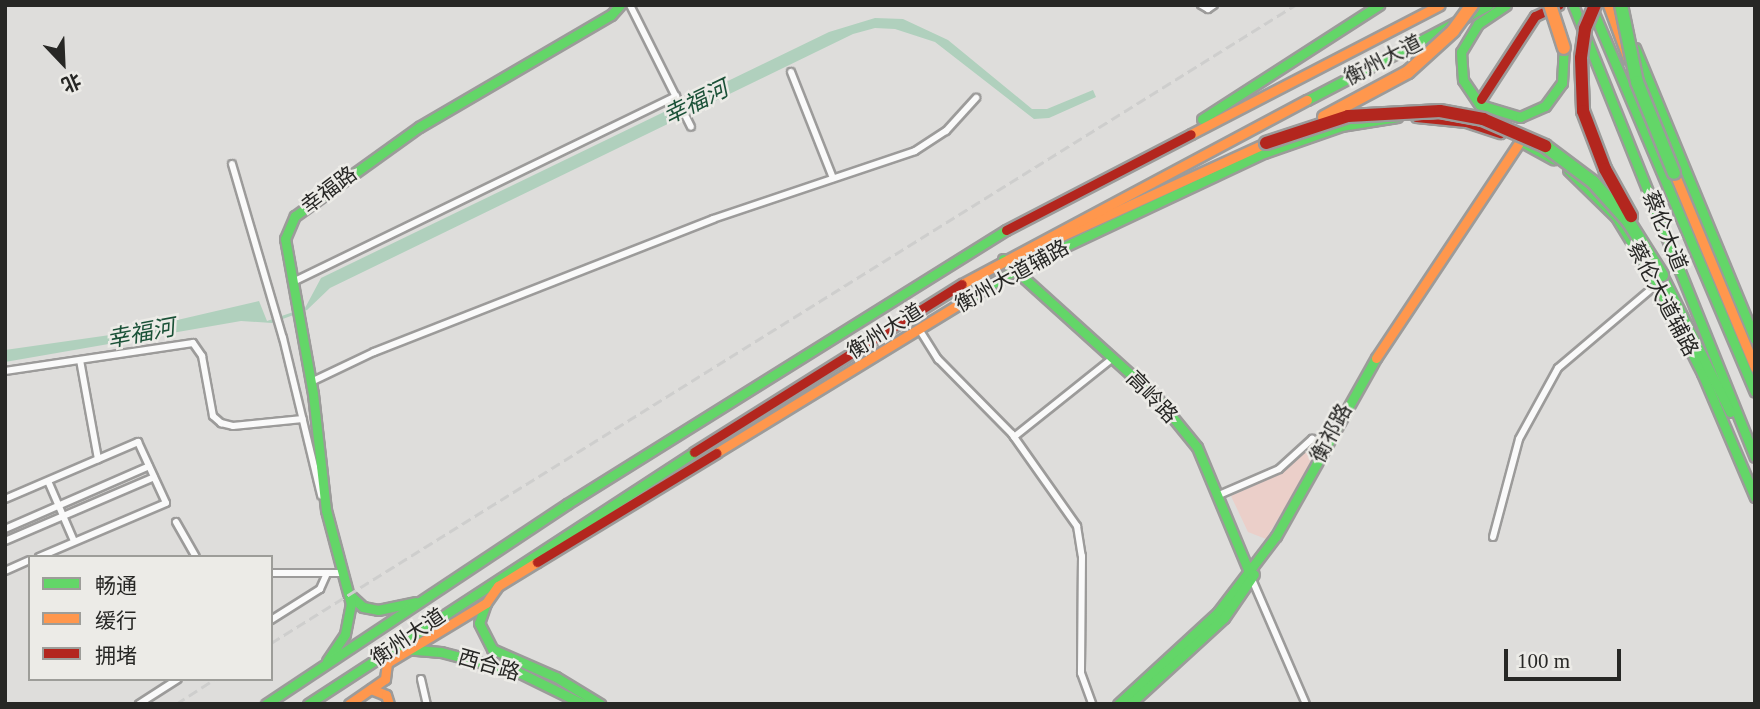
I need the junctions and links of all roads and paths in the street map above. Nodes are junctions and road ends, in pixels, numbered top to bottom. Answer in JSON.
{"nodes":[{"id":1,"x":620,"y":5,"type":"edge"},
{"id":2,"x":630,"y":5,"type":"edge"},
{"id":3,"x":1201,"y":5,"type":"edge"},
{"id":4,"x":1214,"y":5,"type":"edge"},
{"id":5,"x":1379,"y":5,"type":"edge"},
{"id":6,"x":1440,"y":5,"type":"edge"},
{"id":7,"x":1472,"y":5,"type":"edge"},
{"id":8,"x":1489,"y":5,"type":"edge"},
{"id":9,"x":1506,"y":5,"type":"edge"},
{"id":10,"x":1550,"y":5,"type":"edge"},
{"id":11,"x":1559,"y":5,"type":"edge"},
{"id":12,"x":1573,"y":5,"type":"edge"},
{"id":13,"x":1608,"y":5,"type":"edge"},
{"id":14,"x":1621,"y":5,"type":"edge"},
{"id":15,"x":1594,"y":9,"type":"edge"},
{"id":16,"x":791,"y":72,"type":"dead end"},
{"id":17,"x":1637,"y":82,"type":"junction"},
{"id":18,"x":677,"y":98,"type":"junction"},
{"id":19,"x":976,"y":98,"type":"dead end"},
{"id":20,"x":1480,"y":99,"type":"dead end"},
{"id":21,"x":690,"y":125,"type":"dead end"},
{"id":22,"x":1266,"y":142,"type":"junction"},
{"id":23,"x":1521,"y":142,"type":"junction"},
{"id":24,"x":232,"y":163,"type":"dead end"},
{"id":25,"x":1130,"y":164,"type":"junction"},
{"id":26,"x":1674,"y":173,"type":"junction"},
{"id":27,"x":833,"y":178,"type":"junction"},
{"id":28,"x":1689,"y":181,"type":"junction"},
{"id":29,"x":1696,"y":197,"type":"junction"},
{"id":30,"x":1690,"y":211,"type":"junction"},
{"id":31,"x":1003,"y":259,"type":"junction"},
{"id":32,"x":1015,"y":270,"type":"junction"},
{"id":33,"x":1660,"y":279,"type":"junction"},
{"id":34,"x":293,"y":282,"type":"junction"},
{"id":35,"x":919,"y":329,"type":"junction"},
{"id":36,"x":1755,"y":339,"type":"edge"},
{"id":37,"x":1113,"y":358,"type":"junction"},
{"id":38,"x":80,"y":360,"type":"junction"},
{"id":39,"x":1755,"y":368,"type":"edge"},
{"id":40,"x":5,"y":371,"type":"edge"},
{"id":41,"x":311,"y":382,"type":"junction"},
{"id":42,"x":1755,"y":392,"type":"edge"},
{"id":43,"x":303,"y":419,"type":"junction"},
{"id":44,"x":1014,"y":437,"type":"junction"},
{"id":45,"x":1326,"y":446,"type":"junction"},
{"id":46,"x":1755,"y":457,"type":"edge"},
{"id":47,"x":98,"y":459,"type":"junction"},
{"id":48,"x":1755,"y":464,"type":"edge"},
{"id":49,"x":149,"y":466,"type":"junction"},
{"id":50,"x":154,"y":477,"type":"junction"},
{"id":51,"x":48,"y":481,"type":"junction"},
{"id":52,"x":1219,"y":495,"type":"junction"},
{"id":53,"x":1755,"y":498,"type":"edge"},
{"id":54,"x":5,"y":499,"type":"edge"},
{"id":55,"x":58,"y":505,"type":"junction"},
{"id":56,"x":326,"y":510,"type":"junction"},
{"id":57,"x":63,"y":516,"type":"junction"},
{"id":58,"x":176,"y":522,"type":"dead end"},
{"id":59,"x":5,"y":529,"type":"edge"},
{"id":60,"x":1493,"y":537,"type":"dead end"},
{"id":61,"x":5,"y":541,"type":"edge"},
{"id":62,"x":74,"y":541,"type":"junction"},
{"id":63,"x":42,"y":555,"type":"edge"},
{"id":64,"x":195,"y":555,"type":"edge"},
{"id":65,"x":28,"y":562,"type":"edge"},
{"id":66,"x":5,"y":571,"type":"edge"},
{"id":67,"x":273,"y":573,"type":"edge"},
{"id":68,"x":327,"y":573,"type":"junction"},
{"id":69,"x":344,"y":573,"type":"junction"},
{"id":70,"x":1250,"y":575,"type":"junction"},
{"id":71,"x":499,"y":580,"type":"junction"},
{"id":72,"x":350,"y":594,"type":"junction"},
{"id":73,"x":417,"y":601,"type":"junction"},
{"id":74,"x":486,"y":603,"type":"junction"},
{"id":75,"x":273,"y":619,"type":"edge"},
{"id":76,"x":390,"y":648,"type":"junction"},
{"id":77,"x":415,"y":650,"type":"junction"},
{"id":78,"x":327,"y":661,"type":"junction"},
{"id":79,"x":387,"y":663,"type":"junction"},
{"id":80,"x":385,"y":679,"type":"junction"},
{"id":81,"x":421,"y":679,"type":"dead end"},
{"id":82,"x":175,"y":681,"type":"edge"},
{"id":83,"x":371,"y":689,"type":"junction"},
{"id":84,"x":139,"y":704,"type":"edge"},
{"id":85,"x":265,"y":704,"type":"edge"},
{"id":86,"x":308,"y":704,"type":"edge"},
{"id":87,"x":349,"y":704,"type":"edge"},
{"id":88,"x":392,"y":704,"type":"edge"},
{"id":89,"x":427,"y":704,"type":"edge"},
{"id":90,"x":583,"y":704,"type":"edge"},
{"id":91,"x":600,"y":704,"type":"edge"},
{"id":92,"x":1092,"y":704,"type":"edge"},
{"id":93,"x":1118,"y":704,"type":"edge"},
{"id":94,"x":1130,"y":704,"type":"edge"},
{"id":95,"x":1306,"y":704,"type":"edge"}],
"edges":[{"from":1,"to":34,"type":"main road","name":"幸福路"},
{"from":2,"to":18,"type":"street"},
{"from":3,"to":4,"type":"street"},
{"from":5,"to":25,"type":"main road"},
{"from":6,"to":25,"type":"main road","name":"衡州大道"},
{"from":7,"to":22,"type":"main road","bridge":true},
{"from":8,"to":31,"type":"main road","name":"衡州大道"},
{"from":9,"to":10,"type":"main road","bridge":true},
{"from":11,"to":20,"type":"main road"},
{"from":12,"to":46,"type":"main road","name":"蔡伦大道"},
{"from":13,"to":17,"type":"main road","bridge":true},
{"from":14,"to":17,"type":"main road","bridge":true},
{"from":14,"to":28,"type":"main road"},
{"from":15,"to":33,"type":"main road","bridge":true},
{"from":15,"to":42,"type":"main road","name":"蔡伦大道"},
{"from":16,"to":27,"type":"street"},
{"from":17,"to":26,"type":"main road","bridge":true},
{"from":18,"to":21,"type":"street"},
{"from":18,"to":34,"type":"street"},
{"from":19,"to":27,"type":"street"},
{"from":22,"to":31,"type":"main road"},
{"from":22,"to":33,"type":"main road","bridge":true},
{"from":23,"to":32,"type":"main road","name":"衡州大道辅路"},
{"from":23,"to":33,"type":"main road","name":"蔡伦大道辅路"},
{"from":23,"to":45,"type":"main road","name":"衡祁路"},
{"from":24,"to":43,"type":"street"},
{"from":25,"to":73,"type":"main road","name":"衡州大道"},
{"from":26,"to":28,"type":"main road"},
{"from":26,"to":30,"type":"main road"},
{"from":27,"to":41,"type":"street"},
{"from":28,"to":29,"type":"main road"},
{"from":29,"to":30,"type":"main road"},
{"from":29,"to":36,"type":"main road"},
{"from":30,"to":39,"type":"main road"},
{"from":31,"to":32,"type":"main road","name":"高岭路"},
{"from":31,"to":71,"type":"main road","name":"衡州大道"},
{"from":32,"to":35,"type":"main road","name":"衡州大道辅路"},
{"from":32,"to":37,"type":"main road","name":"高岭路"},
{"from":33,"to":48,"type":"main road"},
{"from":33,"to":53,"type":"main road","name":"蔡伦大道辅路"},
{"from":33,"to":60,"type":"street"},
{"from":34,"to":41,"type":"main road","name":"幸福路"},
{"from":35,"to":44,"type":"street"},
{"from":35,"to":71,"type":"main road","name":"衡州大道辅路"},
{"from":37,"to":44,"type":"street"},
{"from":37,"to":52,"type":"main road","name":"高岭路"},
{"from":38,"to":40,"type":"street"},
{"from":38,"to":43,"type":"street"},
{"from":38,"to":47,"type":"street"},
{"from":41,"to":56,"type":"main road","name":"幸福路"},
{"from":43,"to":56,"type":"street"},
{"from":44,"to":92,"type":"street"},
{"from":45,"to":52,"type":"street"},
{"from":45,"to":70,"type":"main road","name":"衡祁路"},
{"from":47,"to":49,"type":"street"},
{"from":47,"to":51,"type":"street"},
{"from":49,"to":50,"type":"street"},
{"from":49,"to":55,"type":"street"},
{"from":50,"to":57,"type":"street"},
{"from":50,"to":62,"type":"street"},
{"from":51,"to":54,"type":"street"},
{"from":51,"to":55,"type":"street"},
{"from":52,"to":70,"type":"main road","name":"高岭路"},
{"from":55,"to":57,"type":"street"},
{"from":55,"to":59,"type":"street"},
{"from":56,"to":69,"type":"main road","name":"幸福路"},
{"from":57,"to":61,"type":"street"},
{"from":57,"to":62,"type":"street"},
{"from":58,"to":64,"type":"street"},
{"from":62,"to":63,"type":"street"},
{"from":65,"to":66,"type":"street"},
{"from":67,"to":68,"type":"street"},
{"from":68,"to":69,"type":"street"},
{"from":68,"to":75,"type":"street"},
{"from":69,"to":72,"type":"main road","name":"幸福路"},
{"from":70,"to":93,"type":"main road","name":"衡祁路"},
{"from":70,"to":94,"type":"main road","name":"衡祁路"},
{"from":70,"to":95,"type":"street"},
{"from":71,"to":74,"type":"main road","name":"衡州大道辅路"},
{"from":71,"to":76,"type":"main road","name":"衡州大道"},
{"from":72,"to":73,"type":"main road"},
{"from":72,"to":78,"type":"main road"},
{"from":73,"to":78,"type":"main road","name":"衡州大道"},
{"from":74,"to":77,"type":"main road","name":"衡州大道辅路"},
{"from":74,"to":91,"type":"main road","name":"西合路"},
{"from":76,"to":77,"type":"main road","name":"西合路"},
{"from":76,"to":79,"type":"main road"},
{"from":76,"to":86,"type":"main road","name":"衡州大道"},
{"from":77,"to":79,"type":"main road","name":"衡州大道辅路"},
{"from":77,"to":90,"type":"main road","name":"西合路"},
{"from":78,"to":85,"type":"main road","name":"衡州大道"},
{"from":79,"to":80,"type":"main road"},
{"from":80,"to":83,"type":"main road"},
{"from":80,"to":88,"type":"main road"},
{"from":81,"to":89,"type":"street"},
{"from":82,"to":84,"type":"street"},
{"from":83,"to":87,"type":"main road"},
{"from":83,"to":88,"type":"main road"}]}
